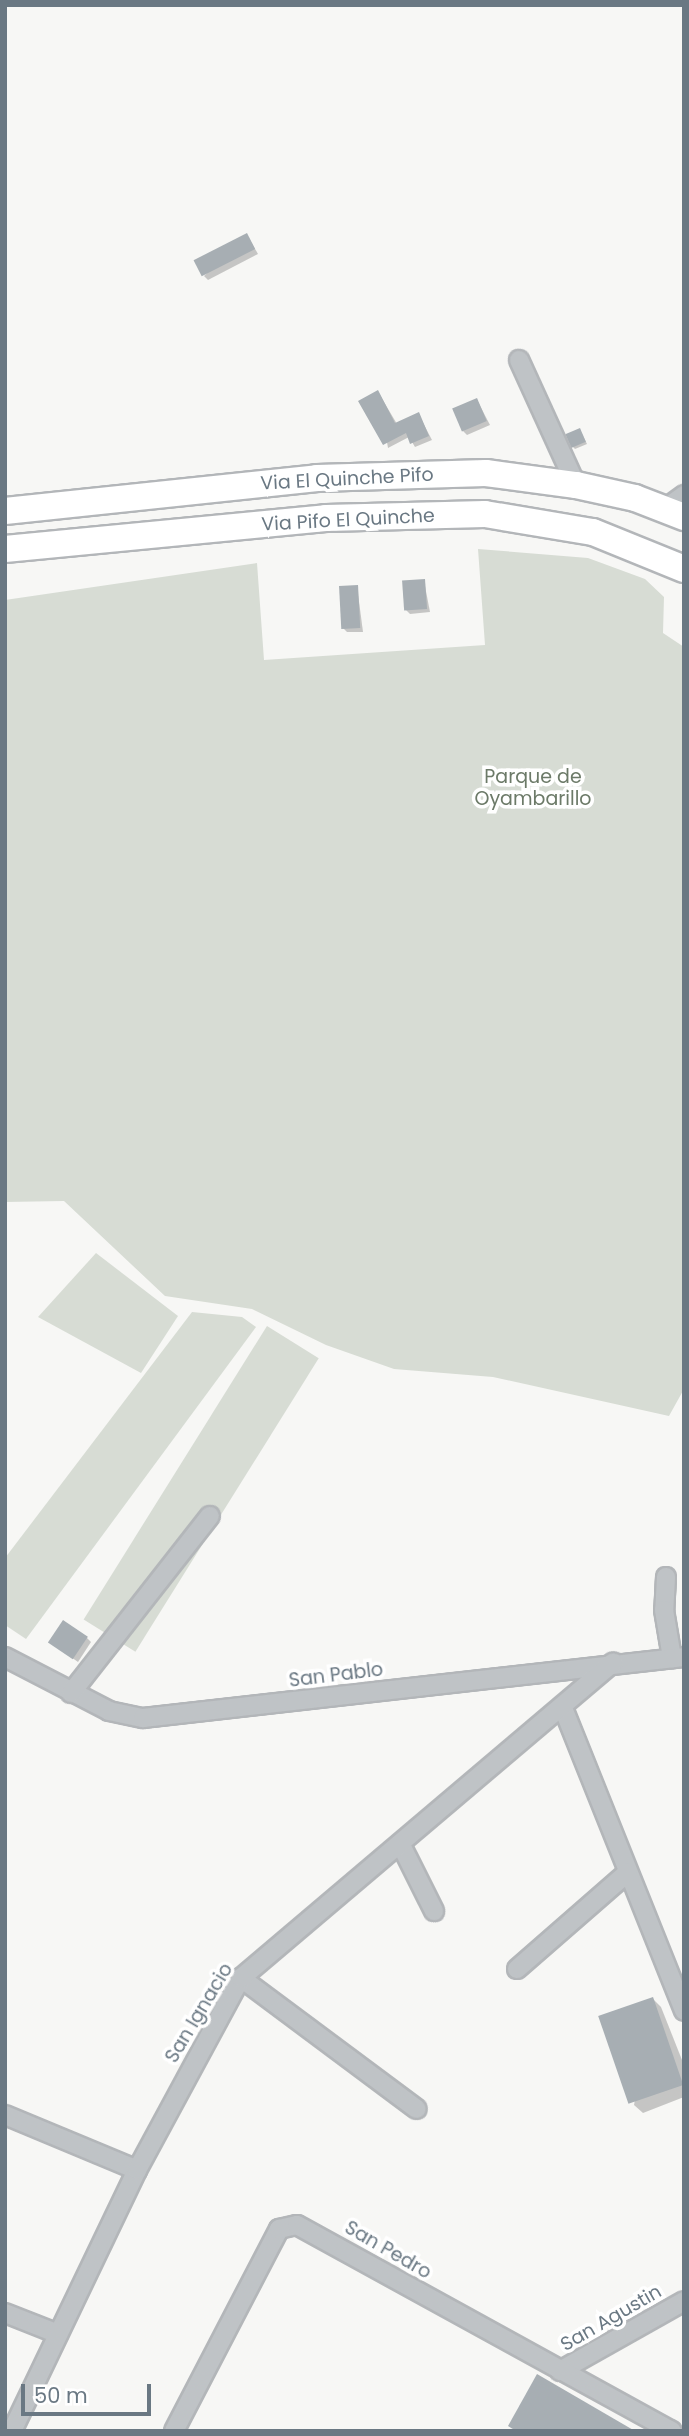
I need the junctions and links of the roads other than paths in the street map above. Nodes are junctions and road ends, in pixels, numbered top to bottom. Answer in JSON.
{"nodes":[{"id":1,"x":519,"y":360,"type":"dead end"},
{"id":2,"x":576,"y":485,"type":"junction"},
{"id":3,"x":678,"y":507,"type":"edge"},
{"id":4,"x":5,"y":511,"type":"edge"},
{"id":5,"x":5,"y":549,"type":"edge"},
{"id":6,"x":684,"y":569,"type":"edge"},
{"id":7,"x":210,"y":1516,"type":"dead end"},
{"id":8,"x":666,"y":1577,"type":"dead end"},
{"id":9,"x":5,"y":1657,"type":"edge"},
{"id":10,"x":678,"y":1657,"type":"edge"},
{"id":11,"x":613,"y":1662,"type":"junction"},
{"id":12,"x":71,"y":1693,"type":"junction"},
{"id":13,"x":563,"y":1708,"type":"junction"},
{"id":14,"x":401,"y":1844,"type":"junction"},
{"id":15,"x":628,"y":1872,"type":"junction"},
{"id":16,"x":434,"y":1911,"type":"dead end"},
{"id":17,"x":517,"y":1969,"type":"dead end"},
{"id":18,"x":241,"y":1978,"type":"junction"},
{"id":19,"x":684,"y":2011,"type":"edge"},
{"id":20,"x":416,"y":2109,"type":"dead end"},
{"id":21,"x":5,"y":2115,"type":"edge"},
{"id":22,"x":137,"y":2170,"type":"junction"},
{"id":23,"x":684,"y":2301,"type":"edge"},
{"id":24,"x":5,"y":2313,"type":"edge"},
{"id":25,"x":58,"y":2334,"type":"junction"},
{"id":26,"x":559,"y":2371,"type":"junction"},
{"id":27,"x":12,"y":2431,"type":"edge"},
{"id":28,"x":174,"y":2431,"type":"edge"},
{"id":29,"x":672,"y":2431,"type":"edge"}],
"edges":[{"from":1,"to":2,"type":"street"},
{"from":2,"to":3,"type":"highway","name":"Via El Quinche Pifo"},
{"from":2,"to":4,"type":"highway","name":"Via El Quinche Pifo"},
{"from":5,"to":6,"type":"highway","name":"Via Pifo El Quinche"},
{"from":7,"to":12,"type":"street"},
{"from":8,"to":10,"type":"street"},
{"from":9,"to":12,"type":"street","name":"San Pablo"},
{"from":10,"to":11,"type":"street","name":"San Pablo"},
{"from":11,"to":12,"type":"street","name":"San Pablo"},
{"from":11,"to":13,"type":"street","name":"San Ignacio"},
{"from":13,"to":14,"type":"street","name":"San Ignacio"},
{"from":13,"to":15,"type":"street"},
{"from":14,"to":16,"type":"street"},
{"from":14,"to":18,"type":"street","name":"San Ignacio"},
{"from":15,"to":17,"type":"street"},
{"from":15,"to":19,"type":"street"},
{"from":18,"to":20,"type":"street"},
{"from":18,"to":22,"type":"street","name":"San Ignacio"},
{"from":21,"to":22,"type":"street"},
{"from":22,"to":25,"type":"street","name":"San Ignacio"},
{"from":23,"to":26,"type":"street","name":"San Agustin"},
{"from":24,"to":25,"type":"street"},
{"from":25,"to":27,"type":"street","name":"San Ignacio"},
{"from":26,"to":28,"type":"street","name":"San Pedro"},
{"from":26,"to":29,"type":"street","name":"San Pedro"}]}
